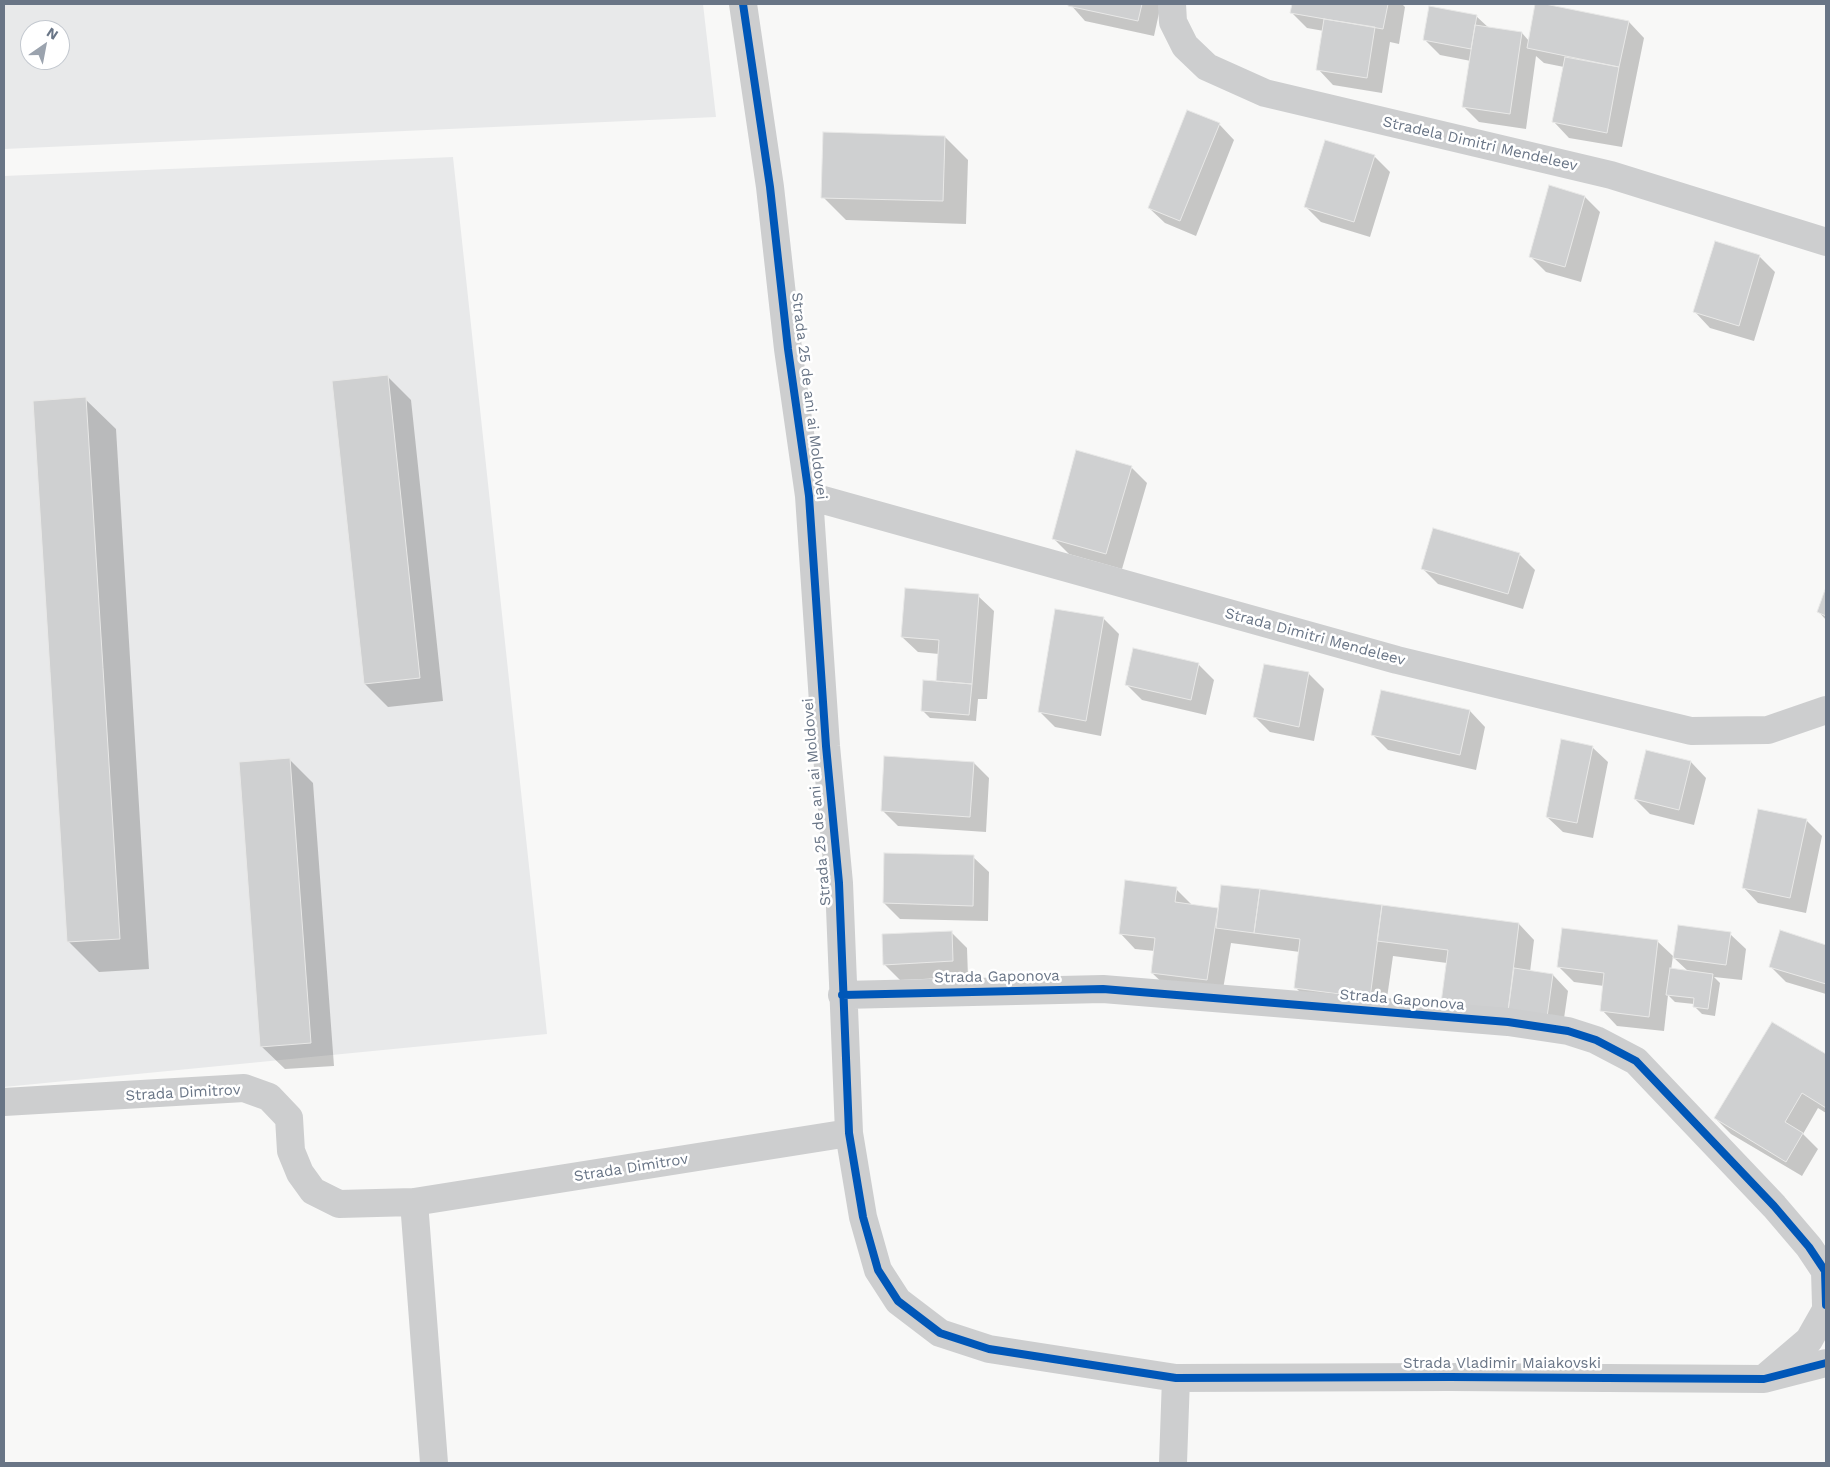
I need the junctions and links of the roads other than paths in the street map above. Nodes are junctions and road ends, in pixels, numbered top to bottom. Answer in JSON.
{"nodes":[{"id":1,"x":744,"y":4,"type":"edge"},
{"id":2,"x":1172,"y":4,"type":"edge"},
{"id":3,"x":1826,"y":242,"type":"edge"},
{"id":4,"x":809,"y":496,"type":"junction"},
{"id":5,"x":1826,"y":710,"type":"edge"},
{"id":6,"x":842,"y":995,"type":"junction"},
{"id":7,"x":4,"y":1102,"type":"edge"},
{"id":8,"x":849,"y":1133,"type":"junction"},
{"id":9,"x":414,"y":1202,"type":"junction"},
{"id":10,"x":1826,"y":1305,"type":"edge"},
{"id":11,"x":1826,"y":1310,"type":"edge"},
{"id":12,"x":1826,"y":1363,"type":"edge"},
{"id":13,"x":1176,"y":1378,"type":"junction"},
{"id":14,"x":1764,"y":1379,"type":"junction"},
{"id":15,"x":434,"y":1463,"type":"edge"},
{"id":16,"x":1173,"y":1463,"type":"edge"}],
"edges":[{"from":1,"to":4,"type":"street","name":"Strada 25 de ani ai Moldovei"},
{"from":2,"to":3,"type":"street","name":"Stradela Dimitri Mendeleev"},
{"from":4,"to":5,"type":"street","name":"Strada Dimitri Mendeleev"},
{"from":4,"to":6,"type":"street","name":"Strada 25 de ani ai Moldovei"},
{"from":6,"to":8,"type":"street","name":"Strada 25 de ani ai Moldovei"},
{"from":6,"to":10,"type":"street","name":"Strada Gaponova"},
{"from":7,"to":9,"type":"street","name":"Strada Dimitrov"},
{"from":8,"to":9,"type":"street","name":"Strada Dimitrov"},
{"from":8,"to":13,"type":"street","name":"Strada 25 de ani ai Moldovei"},
{"from":9,"to":15,"type":"street"},
{"from":11,"to":14,"type":"street"},
{"from":12,"to":14,"type":"street","name":"Strada Vladimir Maiakovski"},
{"from":13,"to":14,"type":"street","name":"Strada Vladimir Maiakovski"},
{"from":13,"to":16,"type":"street"}]}
